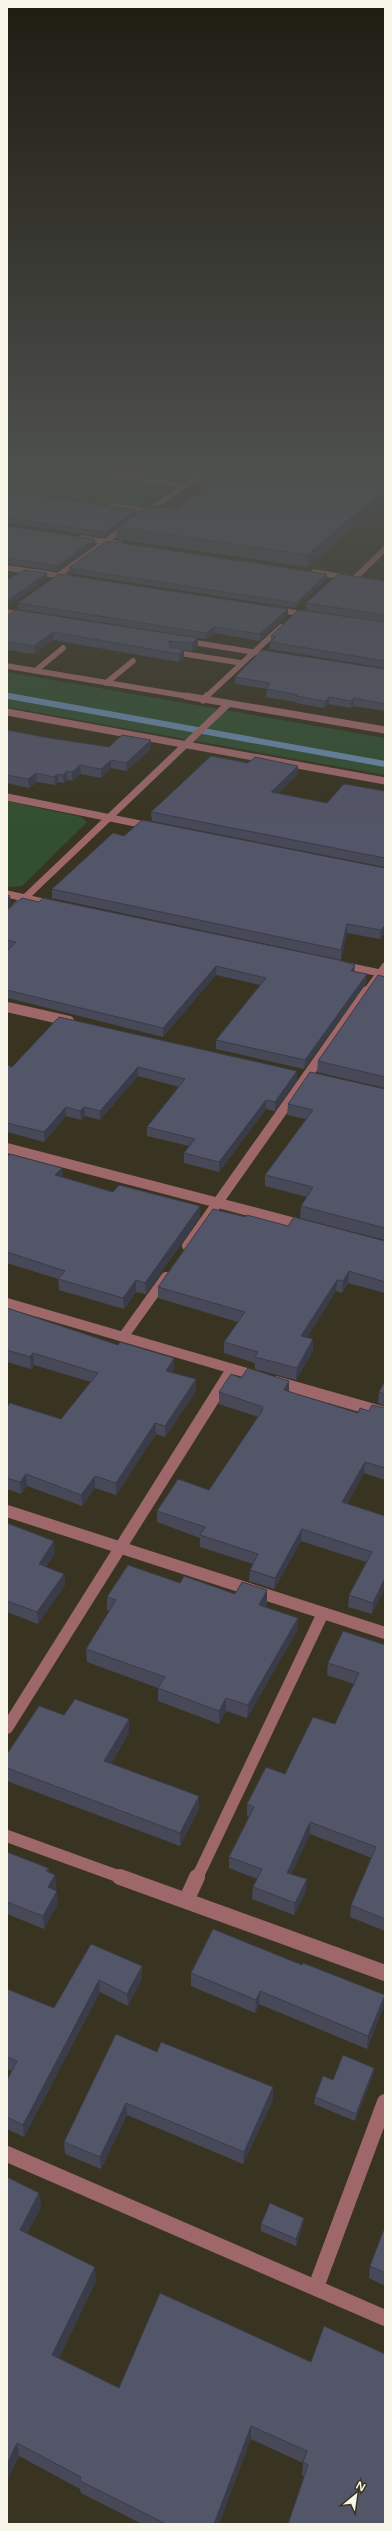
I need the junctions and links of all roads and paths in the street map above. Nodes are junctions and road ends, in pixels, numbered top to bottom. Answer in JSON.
{"nodes":[{"id":1,"x":13,"y":607,"type":"dead end"},
{"id":2,"x":302,"y":607,"type":"dead end"},
{"id":3,"x":265,"y":608,"type":"edge"},
{"id":4,"x":7,"y":612,"type":"edge"},
{"id":5,"x":296,"y":613,"type":"junction"},
{"id":6,"x":30,"y":615,"type":"edge"},
{"id":7,"x":318,"y":616,"type":"edge"},
{"id":8,"x":291,"y":618,"type":"edge"},
{"id":9,"x":286,"y":622,"type":"edge"},
{"id":10,"x":177,"y":639,"type":"edge"},
{"id":11,"x":63,"y":648,"type":"dead end"},
{"id":12,"x":172,"y":652,"type":"edge"},
{"id":13,"x":254,"y":652,"type":"junction"},
{"id":14,"x":277,"y":656,"type":"edge"},
{"id":15,"x":133,"y":661,"type":"dead end"},
{"id":16,"x":242,"y":663,"type":"junction"},
{"id":17,"x":7,"y":666,"type":"edge"},
{"id":18,"x":35,"y":671,"type":"junction"},
{"id":19,"x":106,"y":683,"type":"junction"},
{"id":20,"x":203,"y":700,"type":"junction"},
{"id":21,"x":228,"y":704,"type":"junction"},
{"id":22,"x":7,"y":712,"type":"edge"},
{"id":23,"x":385,"y":730,"type":"edge"},
{"id":24,"x":187,"y":744,"type":"junction"},
{"id":25,"x":385,"y":781,"type":"edge"},
{"id":26,"x":7,"y":797,"type":"edge"},
{"id":27,"x":108,"y":817,"type":"junction"},
{"id":28,"x":162,"y":828,"type":"edge"},
{"id":29,"x":7,"y":894,"type":"edge"},
{"id":30,"x":24,"y":898,"type":"junction"},
{"id":31,"x":63,"y":906,"type":"edge"},
{"id":32,"x":7,"y":915,"type":"edge"},
{"id":33,"x":334,"y":963,"type":"edge"},
{"id":34,"x":383,"y":971,"type":"edge"},
{"id":35,"x":7,"y":1007,"type":"edge"},
{"id":36,"x":76,"y":1023,"type":"edge"},
{"id":37,"x":301,"y":1075,"type":"junction"},
{"id":38,"x":319,"y":1079,"type":"edge"},
{"id":39,"x":7,"y":1148,"type":"edge"},
{"id":40,"x":217,"y":1202,"type":"junction"},
{"id":41,"x":316,"y":1228,"type":"edge"},
{"id":42,"x":182,"y":1254,"type":"edge"},
{"id":43,"x":172,"y":1267,"type":"edge"},
{"id":44,"x":7,"y":1303,"type":"edge"},
{"id":45,"x":123,"y":1338,"type":"junction"},
{"id":46,"x":232,"y":1369,"type":"junction"},
{"id":47,"x":385,"y":1413,"type":"edge"},
{"id":48,"x":7,"y":1511,"type":"edge"},
{"id":49,"x":122,"y":1547,"type":"junction"},
{"id":50,"x":323,"y":1613,"type":"junction"},
{"id":51,"x":385,"y":1633,"type":"edge"},
{"id":52,"x":7,"y":1728,"type":"edge"},
{"id":53,"x":7,"y":1836,"type":"edge"},
{"id":54,"x":186,"y":1901,"type":"junction"},
{"id":55,"x":385,"y":1973,"type":"edge"},
{"id":56,"x":385,"y":2102,"type":"edge"},
{"id":57,"x":7,"y":2154,"type":"edge"},
{"id":58,"x":316,"y":2287,"type":"junction"},
{"id":59,"x":385,"y":2318,"type":"edge"}],
"edges":[{"from":1,"to":4,"type":"street"},
{"from":2,"to":5,"type":"street"},
{"from":3,"to":5,"type":"street"},
{"from":4,"to":6,"type":"street"},
{"from":5,"to":7,"type":"street"},
{"from":5,"to":8,"type":"street"},
{"from":9,"to":13,"type":"street"},
{"from":10,"to":13,"type":"street"},
{"from":11,"to":18,"type":"street"},
{"from":12,"to":16,"type":"street"},
{"from":13,"to":14,"type":"street"},
{"from":13,"to":16,"type":"street"},
{"from":15,"to":19,"type":"street"},
{"from":16,"to":20,"type":"street"},
{"from":17,"to":18,"type":"street"},
{"from":18,"to":19,"type":"street"},
{"from":19,"to":20,"type":"street"},
{"from":20,"to":21,"type":"street"},
{"from":21,"to":23,"type":"street"},
{"from":21,"to":24,"type":"street"},
{"from":22,"to":24,"type":"street"},
{"from":24,"to":25,"type":"street"},
{"from":24,"to":27,"type":"street"},
{"from":26,"to":27,"type":"street"},
{"from":27,"to":28,"type":"street"},
{"from":27,"to":30,"type":"street"},
{"from":29,"to":30,"type":"street"},
{"from":30,"to":31,"type":"street"},
{"from":30,"to":32,"type":"street"},
{"from":33,"to":34,"type":"street"},
{"from":34,"to":37,"type":"street"},
{"from":35,"to":36,"type":"street"},
{"from":37,"to":38,"type":"street"},
{"from":37,"to":40,"type":"street"},
{"from":39,"to":40,"type":"street"},
{"from":40,"to":41,"type":"street"},
{"from":40,"to":42,"type":"street"},
{"from":43,"to":45,"type":"street"},
{"from":44,"to":45,"type":"street"},
{"from":45,"to":46,"type":"street"},
{"from":46,"to":47,"type":"street"},
{"from":46,"to":49,"type":"street"},
{"from":48,"to":49,"type":"street"},
{"from":49,"to":50,"type":"street"},
{"from":49,"to":52,"type":"street"},
{"from":50,"to":51,"type":"street"},
{"from":50,"to":54,"type":"street"},
{"from":53,"to":54,"type":"street"},
{"from":54,"to":55,"type":"street"},
{"from":56,"to":58,"type":"street"},
{"from":57,"to":58,"type":"street"},
{"from":58,"to":59,"type":"street"}]}
